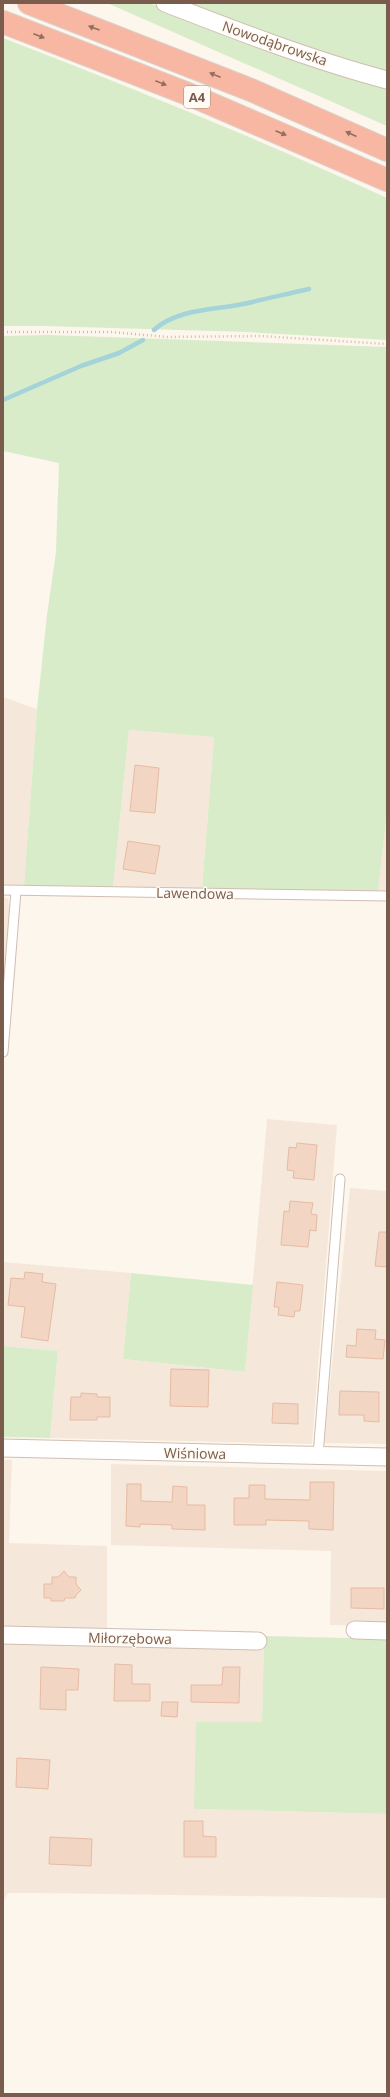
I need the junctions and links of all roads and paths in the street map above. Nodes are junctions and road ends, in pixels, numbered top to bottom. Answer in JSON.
{"nodes":[{"id":1,"x":29,"y":3,"type":"edge"},
{"id":2,"x":165,"y":3,"type":"edge"},
{"id":3,"x":3,"y":22,"type":"edge"},
{"id":4,"x":387,"y":80,"type":"edge"},
{"id":5,"x":387,"y":150,"type":"edge"},
{"id":6,"x":387,"y":180,"type":"edge"},
{"id":7,"x":3,"y":332,"type":"edge"},
{"id":8,"x":387,"y":344,"type":"edge"},
{"id":9,"x":3,"y":890,"type":"edge"},
{"id":10,"x":16,"y":891,"type":"junction"},
{"id":11,"x":387,"y":896,"type":"edge"},
{"id":12,"x":3,"y":1052,"type":"edge"},
{"id":13,"x":340,"y":1179,"type":"dead end"},
{"id":14,"x":3,"y":1448,"type":"edge"},
{"id":15,"x":318,"y":1456,"type":"junction"},
{"id":16,"x":387,"y":1457,"type":"edge"},
{"id":17,"x":355,"y":1630,"type":"dead end"},
{"id":18,"x":387,"y":1631,"type":"edge"},
{"id":19,"x":3,"y":1635,"type":"edge"},
{"id":20,"x":258,"y":1641,"type":"dead end"}],
"edges":[{"from":5,"to":1,"type":"highway","number":"A4","one_way":true},
{"from":2,"to":4,"type":"street","name":"Nowodąbrowska"},
{"from":3,"to":6,"type":"highway","number":"A4","one_way":true},
{"from":7,"to":8,"type":"path"},
{"from":9,"to":10,"type":"lane","name":"Lawendowa"},
{"from":10,"to":11,"type":"lane","name":"Lawendowa"},
{"from":10,"to":12,"type":"lane"},
{"from":13,"to":15,"type":"lane"},
{"from":14,"to":15,"type":"street","name":"Wiśniowa"},
{"from":15,"to":16,"type":"street","name":"Wiśniowa"},
{"from":17,"to":18,"type":"street"},
{"from":19,"to":20,"type":"street","name":"Miłorzębowa"}]}
